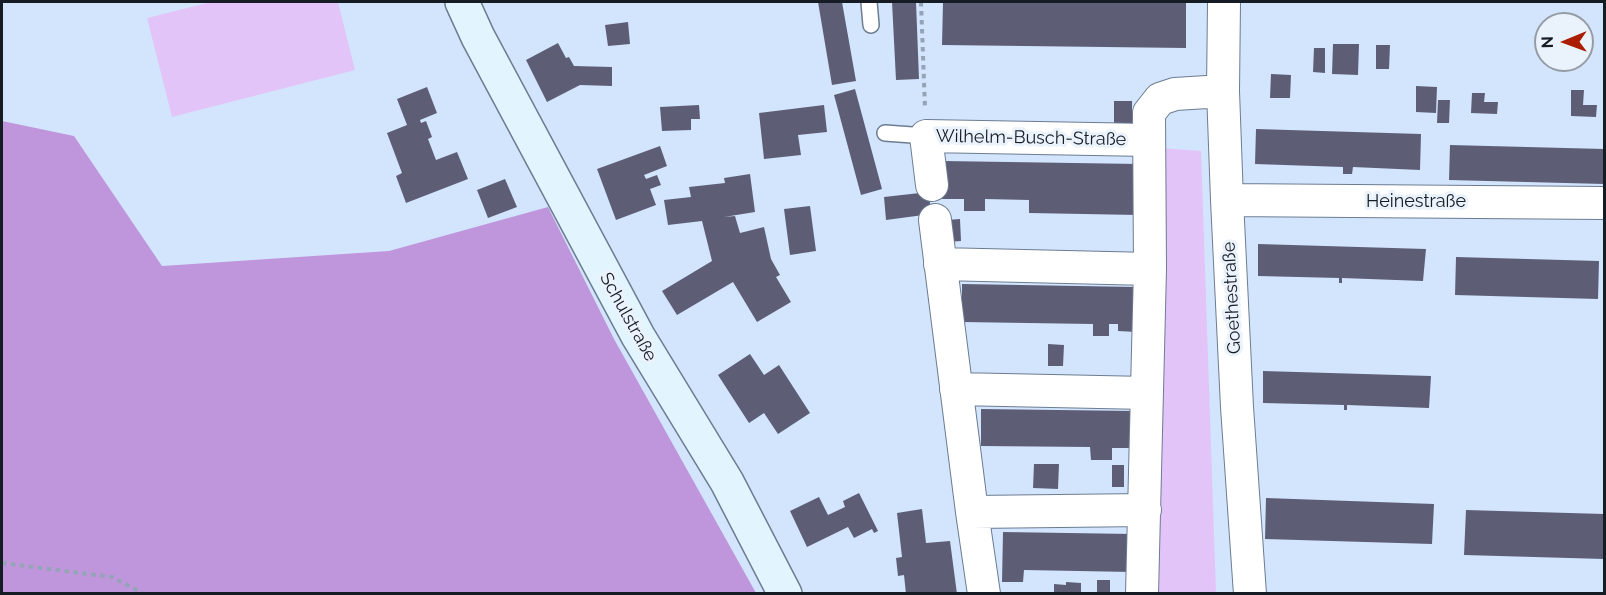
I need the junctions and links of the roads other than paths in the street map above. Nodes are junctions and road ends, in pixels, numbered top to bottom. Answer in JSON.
{"nodes":[{"id":1,"x":442,"y":2,"type":"edge"},
{"id":2,"x":462,"y":2,"type":"edge"},
{"id":3,"x":869,"y":2,"type":"edge"},
{"id":4,"x":1224,"y":2,"type":"edge"},
{"id":5,"x":871,"y":25,"type":"dead end"},
{"id":6,"x":478,"y":37,"type":"junction"},
{"id":7,"x":1223,"y":91,"type":"junction"},
{"id":8,"x":885,"y":133,"type":"dead end"},
{"id":9,"x":926,"y":136,"type":"junction"},
{"id":10,"x":1149,"y":140,"type":"junction"},
{"id":11,"x":932,"y":185,"type":"dead end"},
{"id":12,"x":1227,"y":200,"type":"junction"},
{"id":13,"x":1605,"y":203,"type":"edge"},
{"id":14,"x":935,"y":220,"type":"dead end"},
{"id":15,"x":940,"y":264,"type":"junction"},
{"id":16,"x":1150,"y":269,"type":"junction"},
{"id":17,"x":956,"y":389,"type":"junction"},
{"id":18,"x":1147,"y":393,"type":"junction"},
{"id":19,"x":1145,"y":510,"type":"junction"},
{"id":20,"x":972,"y":512,"type":"junction"},
{"id":21,"x":785,"y":594,"type":"edge"},
{"id":22,"x":984,"y":594,"type":"edge"},
{"id":23,"x":1142,"y":594,"type":"edge"},
{"id":24,"x":1250,"y":594,"type":"edge"}],
"edges":[{"from":1,"to":6,"type":"main road","name":"Schulstraße"},
{"from":2,"to":6,"type":"main road","name":"Schulstraße"},
{"from":3,"to":5,"type":"lane"},
{"from":4,"to":7,"type":"street","name":"Goethestraße"},
{"from":6,"to":21,"type":"main road","name":"Schulstraße"},
{"from":7,"to":10,"type":"street","name":"Wilhelm-Busch-Straße"},
{"from":7,"to":12,"type":"street","name":"Goethestraße"},
{"from":8,"to":9,"type":"lane"},
{"from":9,"to":10,"type":"street","name":"Wilhelm-Busch-Straße"},
{"from":9,"to":11,"type":"street","name":"Wilhelm-Busch-Straße"},
{"from":10,"to":16,"type":"street","name":"Wilhelm-Busch-Straße"},
{"from":12,"to":13,"type":"street","name":"Heinestraße"},
{"from":12,"to":24,"type":"street","name":"Goethestraße"},
{"from":14,"to":15,"type":"street"},
{"from":15,"to":16,"type":"street"},
{"from":15,"to":17,"type":"street"},
{"from":16,"to":18,"type":"street","name":"Wilhelm-Busch-Straße"},
{"from":17,"to":18,"type":"street"},
{"from":17,"to":20,"type":"street"},
{"from":18,"to":19,"type":"street","name":"Wilhelm-Busch-Straße"},
{"from":19,"to":20,"type":"street"},
{"from":19,"to":23,"type":"street","name":"Wilhelm-Busch-Straße"},
{"from":20,"to":22,"type":"street"}]}
